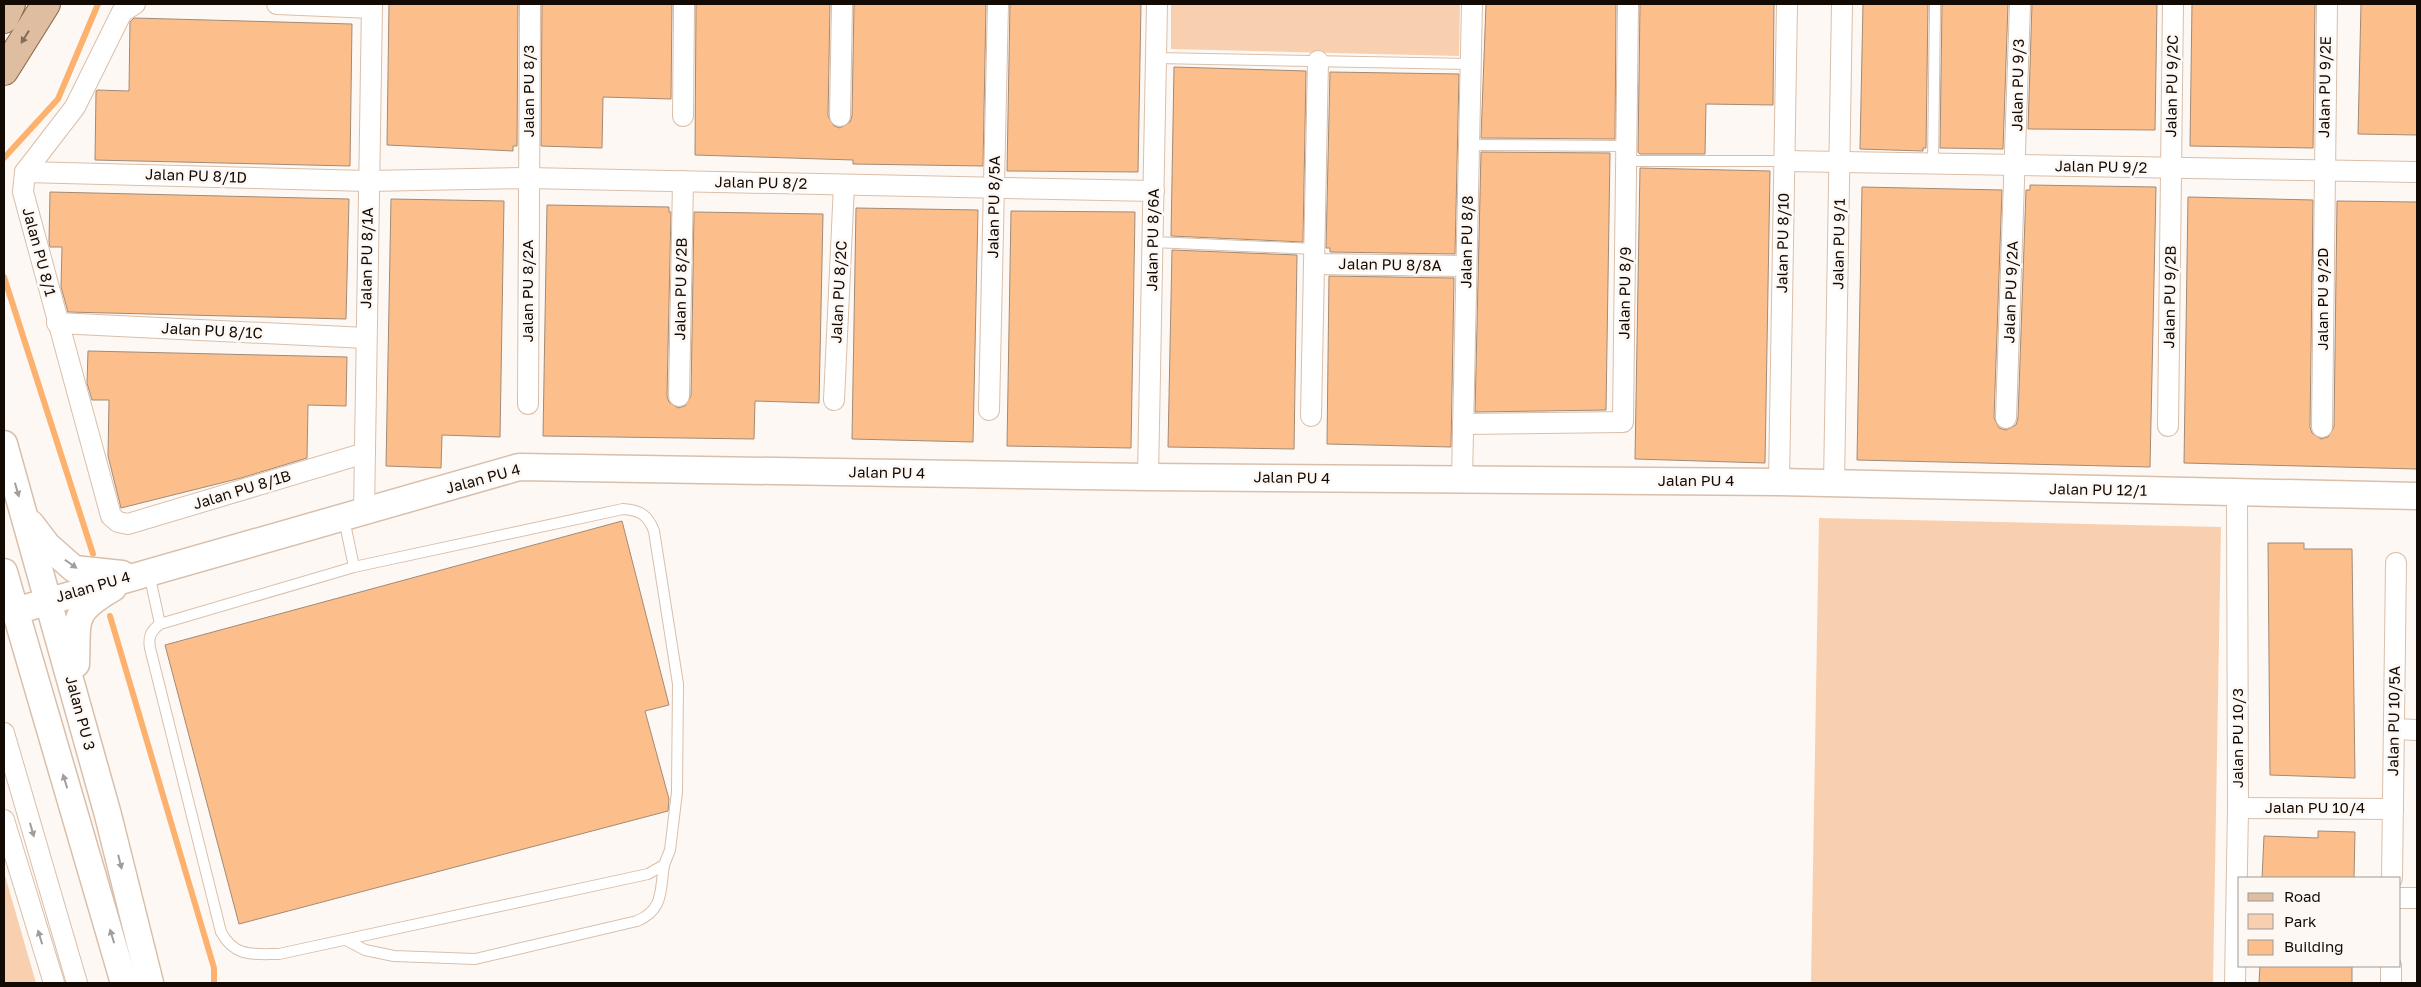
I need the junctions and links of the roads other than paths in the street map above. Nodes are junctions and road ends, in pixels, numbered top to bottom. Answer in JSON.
{"nodes":[{"id":1,"x":11,"y":4,"type":"edge"},
{"id":2,"x":46,"y":4,"type":"edge"},
{"id":3,"x":134,"y":4,"type":"edge"},
{"id":4,"x":277,"y":4,"type":"edge"},
{"id":5,"x":530,"y":4,"type":"edge"},
{"id":6,"x":684,"y":4,"type":"edge"},
{"id":7,"x":842,"y":4,"type":"edge"},
{"id":8,"x":998,"y":4,"type":"edge"},
{"id":9,"x":1157,"y":4,"type":"edge"},
{"id":10,"x":1472,"y":4,"type":"edge"},
{"id":11,"x":1628,"y":4,"type":"edge"},
{"id":12,"x":1787,"y":4,"type":"edge"},
{"id":13,"x":1842,"y":4,"type":"edge"},
{"id":14,"x":1935,"y":4,"type":"edge"},
{"id":15,"x":2020,"y":4,"type":"edge"},
{"id":16,"x":2174,"y":4,"type":"edge"},
{"id":17,"x":2327,"y":4,"type":"edge"},
{"id":18,"x":372,"y":6,"type":"edge"},
{"id":19,"x":4,"y":19,"type":"edge"},
{"id":20,"x":1156,"y":58,"type":"junction"},
{"id":21,"x":1318,"y":61,"type":"junction"},
{"id":22,"x":1470,"y":64,"type":"junction"},
{"id":23,"x":4,"y":71,"type":"edge"},
{"id":24,"x":683,"y":116,"type":"dead end"},
{"id":25,"x":840,"y":116,"type":"dead end"},
{"id":26,"x":1469,"y":145,"type":"junction"},
{"id":27,"x":1627,"y":153,"type":"junction"},
{"id":28,"x":1784,"y":162,"type":"junction"},
{"id":29,"x":1840,"y":163,"type":"junction"},
{"id":30,"x":1933,"y":164,"type":"junction"},
{"id":31,"x":2016,"y":166,"type":"junction"},
{"id":32,"x":2171,"y":168,"type":"junction"},
{"id":33,"x":2324,"y":170,"type":"junction"},
{"id":34,"x":25,"y":172,"type":"junction"},
{"id":35,"x":2417,"y":172,"type":"edge"},
{"id":36,"x":528,"y":178,"type":"junction"},
{"id":37,"x":368,"y":181,"type":"junction"},
{"id":38,"x":683,"y":182,"type":"junction"},
{"id":39,"x":844,"y":185,"type":"junction"},
{"id":40,"x":995,"y":188,"type":"junction"},
{"id":41,"x":1154,"y":191,"type":"junction"},
{"id":42,"x":1153,"y":242,"type":"junction"},
{"id":43,"x":1315,"y":256,"type":"junction"},
{"id":44,"x":1466,"y":266,"type":"junction"},
{"id":45,"x":57,"y":322,"type":"junction"},
{"id":46,"x":366,"y":338,"type":"junction"},
{"id":47,"x":679,"y":396,"type":"dead end"},
{"id":48,"x":834,"y":400,"type":"dead end"},
{"id":49,"x":528,"y":404,"type":"dead end"},
{"id":50,"x":989,"y":410,"type":"dead end"},
{"id":51,"x":1311,"y":416,"type":"dead end"},
{"id":52,"x":2006,"y":418,"type":"dead end"},
{"id":53,"x":1463,"y":424,"type":"junction"},
{"id":54,"x":2168,"y":426,"type":"dead end"},
{"id":55,"x":2322,"y":427,"type":"dead end"},
{"id":56,"x":4,"y":444,"type":"edge"},
{"id":57,"x":365,"y":454,"type":"junction"},
{"id":58,"x":1148,"y":476,"type":"junction"},
{"id":59,"x":1462,"y":480,"type":"junction"},
{"id":60,"x":1778,"y":482,"type":"junction"},
{"id":61,"x":1834,"y":484,"type":"junction"},
{"id":62,"x":2237,"y":493,"type":"junction"},
{"id":63,"x":2417,"y":496,"type":"edge"},
{"id":64,"x":354,"y":516,"type":"junction"},
{"id":65,"x":25,"y":517,"type":"junction"},
{"id":66,"x":118,"y":522,"type":"joint"},
{"id":67,"x":2396,"y":563,"type":"dead end"},
{"id":68,"x":354,"y":566,"type":"junction"},
{"id":69,"x":4,"y":572,"type":"edge"},
{"id":70,"x":142,"y":573,"type":"junction"},
{"id":71,"x":49,"y":600,"type":"junction"},
{"id":72,"x":9,"y":614,"type":"edge"},
{"id":73,"x":160,"y":624,"type":"junction"},
{"id":74,"x":74,"y":689,"type":"junction"},
{"id":75,"x":2394,"y":729,"type":"junction"},
{"id":76,"x":2417,"y":730,"type":"edge"},
{"id":77,"x":4,"y":732,"type":"edge"},
{"id":78,"x":2238,"y":808,"type":"junction"},
{"id":79,"x":2393,"y":809,"type":"junction"},
{"id":80,"x":4,"y":820,"type":"edge"},
{"id":81,"x":664,"y":865,"type":"junction"},
{"id":82,"x":2392,"y":877,"type":"edge"},
{"id":83,"x":2401,"y":898,"type":"edge"},
{"id":84,"x":2417,"y":898,"type":"edge"},
{"id":85,"x":346,"y":940,"type":"junction"},
{"id":86,"x":2391,"y":967,"type":"edge"},
{"id":87,"x":54,"y":983,"type":"edge"},
{"id":88,"x":77,"y":983,"type":"edge"},
{"id":89,"x":124,"y":983,"type":"edge"},
{"id":90,"x":150,"y":983,"type":"edge"},
{"id":91,"x":2235,"y":983,"type":"edge"},
{"id":92,"x":2391,"y":983,"type":"edge"}],
"edges":[{"from":1,"to":19,"type":"main road"},
{"from":2,"to":23,"type":"main road","one_way":true},
{"from":3,"to":34,"type":"street"},
{"from":4,"to":18,"type":"street"},
{"from":5,"to":36,"type":"street","name":"Jalan PU 8/3"},
{"from":6,"to":24,"type":"street"},
{"from":7,"to":25,"type":"street"},
{"from":8,"to":40,"type":"street","name":"Jalan PU 8/5A"},
{"from":9,"to":20,"type":"street","name":"Jalan PU 8/6A"},
{"from":10,"to":22,"type":"street","name":"Jalan PU 8/8"},
{"from":11,"to":27,"type":"street","name":"Jalan PU 8/9"},
{"from":12,"to":28,"type":"street","name":"Jalan PU 8/10"},
{"from":13,"to":29,"type":"street","name":"Jalan PU 9/1"},
{"from":14,"to":30,"type":"lane"},
{"from":15,"to":31,"type":"street","name":"Jalan PU 9/3"},
{"from":16,"to":32,"type":"street","name":"Jalan PU 9/2C"},
{"from":17,"to":33,"type":"street","name":"Jalan PU 9/2E"},
{"from":18,"to":37,"type":"street","name":"Jalan PU 8/1A"},
{"from":20,"to":21,"type":"lane"},
{"from":20,"to":41,"type":"street","name":"Jalan PU 8/6A"},
{"from":21,"to":22,"type":"lane"},
{"from":21,"to":43,"type":"street"},
{"from":22,"to":26,"type":"street","name":"Jalan PU 8/8"},
{"from":26,"to":27,"type":"lane"},
{"from":26,"to":44,"type":"street","name":"Jalan PU 8/8"},
{"from":27,"to":28,"type":"lane"},
{"from":27,"to":53,"type":"street","name":"Jalan PU 8/9"},
{"from":28,"to":29,"type":"street","name":"Jalan PU 9/2"},
{"from":28,"to":60,"type":"street","name":"Jalan PU 8/10"},
{"from":29,"to":30,"type":"street","name":"Jalan PU 9/2"},
{"from":29,"to":61,"type":"street","name":"Jalan PU 9/1"},
{"from":30,"to":31,"type":"street","name":"Jalan PU 9/2"},
{"from":31,"to":32,"type":"street","name":"Jalan PU 9/2"},
{"from":31,"to":52,"type":"street","name":"Jalan PU 9/2A"},
{"from":32,"to":33,"type":"street","name":"Jalan PU 9/2"},
{"from":32,"to":54,"type":"street","name":"Jalan PU 9/2B"},
{"from":33,"to":35,"type":"street","name":"Jalan PU 9/2"},
{"from":33,"to":55,"type":"street","name":"Jalan PU 9/2D"},
{"from":34,"to":37,"type":"street","name":"Jalan PU 8/1D"},
{"from":34,"to":45,"type":"street","name":"Jalan PU 8/1"},
{"from":36,"to":37,"type":"street","name":"Jalan PU 8/2"},
{"from":36,"to":38,"type":"street","name":"Jalan PU 8/2"},
{"from":36,"to":49,"type":"street","name":"Jalan PU 8/2A"},
{"from":37,"to":46,"type":"street","name":"Jalan PU 8/1A"},
{"from":38,"to":39,"type":"street","name":"Jalan PU 8/2"},
{"from":38,"to":47,"type":"street","name":"Jalan PU 8/2B"},
{"from":39,"to":40,"type":"street","name":"Jalan PU 8/2"},
{"from":39,"to":48,"type":"street","name":"Jalan PU 8/2C"},
{"from":40,"to":41,"type":"street","name":"Jalan PU 8/2"},
{"from":40,"to":50,"type":"street","name":"Jalan PU 8/5A"},
{"from":41,"to":42,"type":"street","name":"Jalan PU 8/6A"},
{"from":42,"to":43,"type":"lane"},
{"from":42,"to":58,"type":"street","name":"Jalan PU 8/6A"},
{"from":43,"to":44,"type":"street","name":"Jalan PU 8/8A"},
{"from":43,"to":51,"type":"street"},
{"from":44,"to":53,"type":"street","name":"Jalan PU 8/8"},
{"from":45,"to":46,"type":"street","name":"Jalan PU 8/1C"},
{"from":45,"to":66,"type":"street","name":"Jalan PU 8/1"},
{"from":46,"to":57,"type":"street","name":"Jalan PU 8/1A"},
{"from":53,"to":59,"type":"street","name":"Jalan PU 8/8"},
{"from":56,"to":65,"type":"street","name":"Jalan PU 3","one_way":true},
{"from":57,"to":64,"type":"street","name":"Jalan PU 8/1A"},
{"from":57,"to":66,"type":"street","name":"Jalan PU 8/1B"},
{"from":58,"to":59,"type":"street","name":"Jalan PU 4"},
{"from":58,"to":64,"type":"street","name":"Jalan PU 4"},
{"from":59,"to":60,"type":"street","name":"Jalan PU 4"},
{"from":60,"to":61,"type":"street","name":"Jalan PU 12/1"},
{"from":61,"to":62,"type":"street","name":"Jalan PU 12/1"},
{"from":62,"to":63,"type":"street","name":"Jalan PU 12/1"},
{"from":62,"to":78,"type":"street","name":"Jalan PU 10/3"},
{"from":64,"to":68,"type":"lane"},
{"from":64,"to":70,"type":"street","name":"Jalan PU 4"},
{"from":65,"to":70,"type":"street","one_way":true},
{"from":65,"to":71,"type":"street","name":"Jalan PU 3"},
{"from":67,"to":75,"type":"street","name":"Jalan PU 10/5A"},
{"from":68,"to":73,"type":"lane"},
{"from":68,"to":81,"type":"lane"},
{"from":69,"to":72,"type":"street"},
{"from":70,"to":71,"type":"street","name":"Jalan PU 4"},
{"from":70,"to":73,"type":"lane"},
{"from":70,"to":74,"type":"street"},
{"from":71,"to":72,"type":"street","name":"Jalan PU 4"},
{"from":71,"to":74,"type":"street","name":"Jalan PU 3"},
{"from":89,"to":72,"type":"street","one_way":true},
{"from":73,"to":85,"type":"lane"},
{"from":74,"to":90,"type":"street","name":"Jalan PU 3","one_way":true},
{"from":75,"to":76,"type":"street"},
{"from":75,"to":79,"type":"street","name":"Jalan PU 10/5A"},
{"from":77,"to":88,"type":"street","one_way":true},
{"from":78,"to":79,"type":"street","name":"Jalan PU 10/4"},
{"from":78,"to":91,"type":"street","name":"Jalan PU 10/3"},
{"from":79,"to":82,"type":"street","name":"Jalan PU 10/5A"},
{"from":87,"to":80,"type":"street","one_way":true},
{"from":81,"to":85,"type":"lane"},
{"from":81,"to":85,"type":"lane"},
{"from":83,"to":84,"type":"street"},
{"from":86,"to":92,"type":"street"}]}
